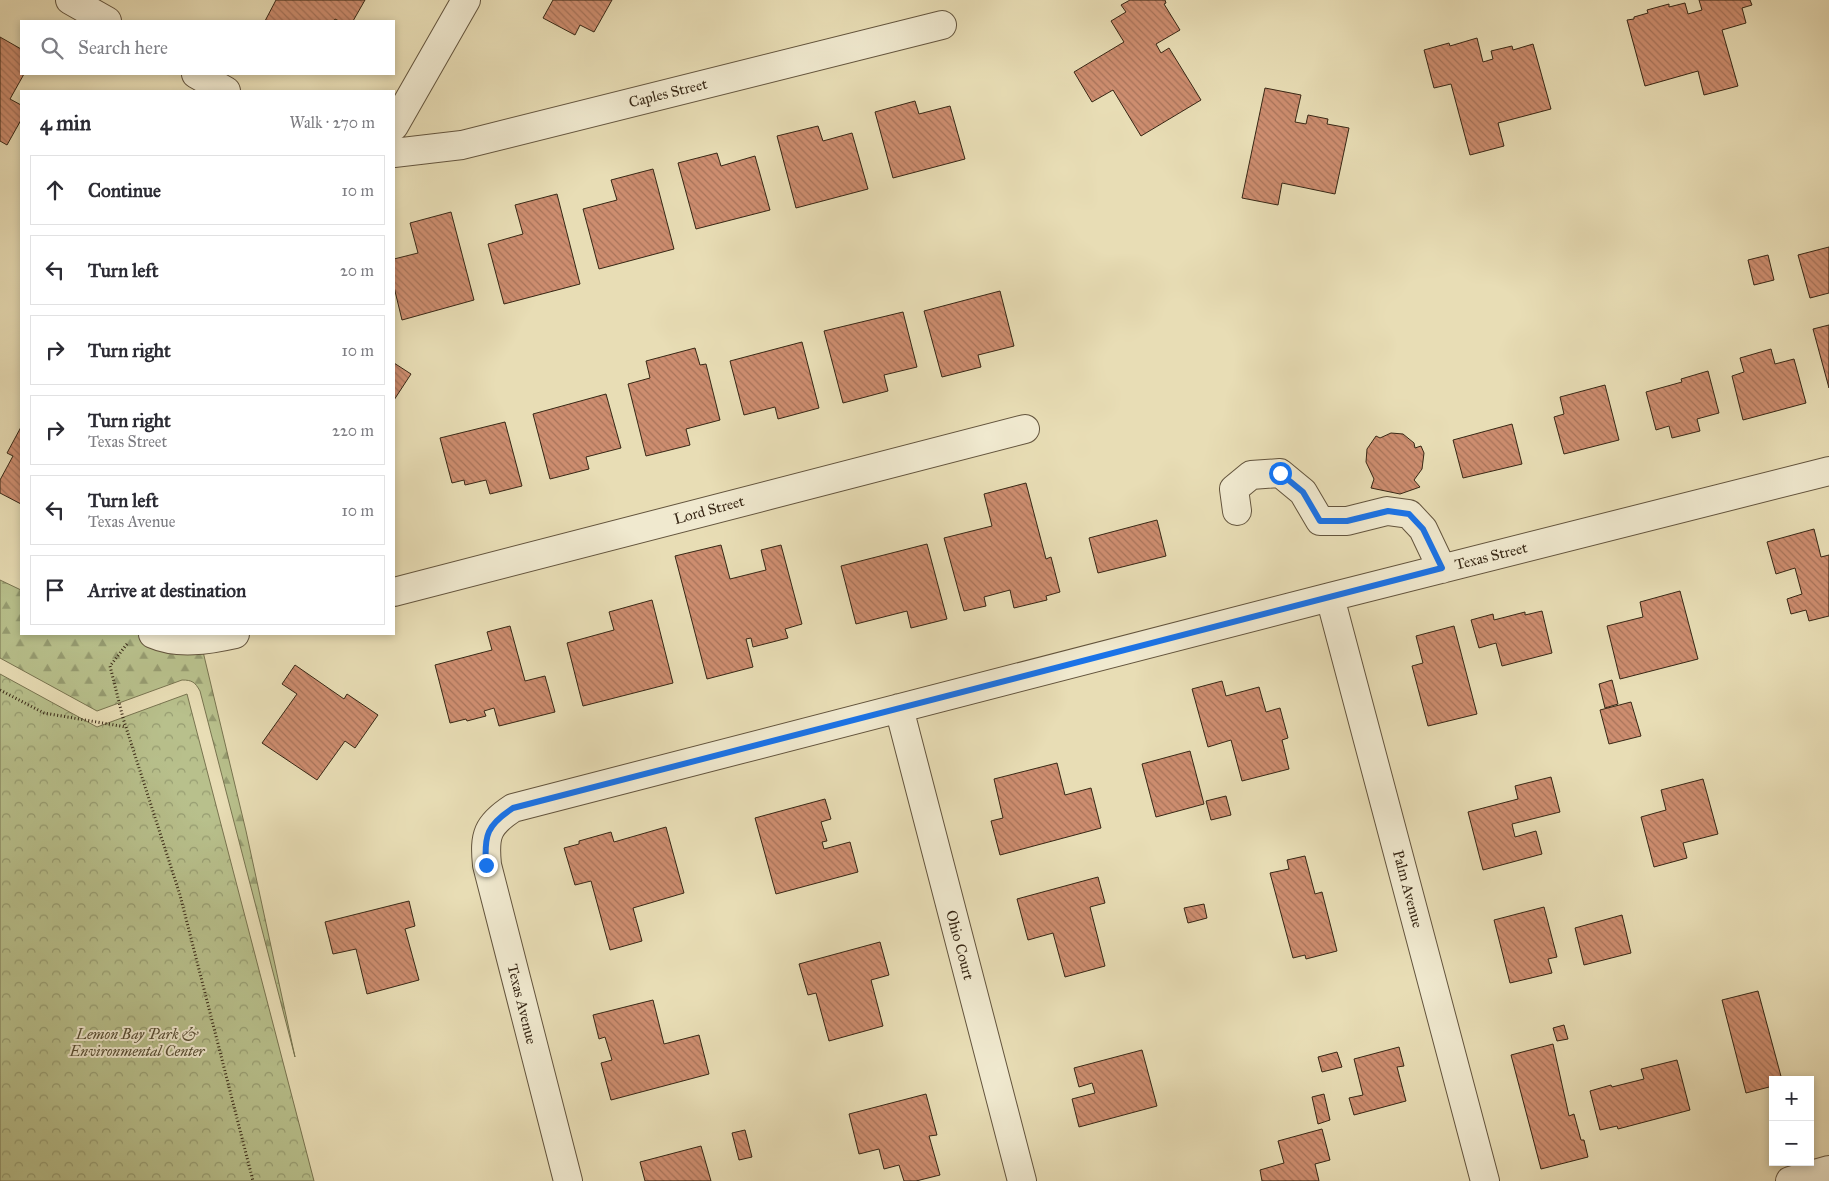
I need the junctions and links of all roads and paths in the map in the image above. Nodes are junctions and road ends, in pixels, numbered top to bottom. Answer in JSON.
{"nodes":[{"id":1,"x":70,"y":0,"type":"edge"},
{"id":2,"x":466,"y":0,"type":"edge"},
{"id":3,"x":105,"y":20,"type":"edge"},
{"id":4,"x":942,"y":25,"type":"dead end"},
{"id":5,"x":198,"y":75,"type":"edge"},
{"id":6,"x":224,"y":90,"type":"edge"},
{"id":7,"x":395,"y":124,"type":"edge"},
{"id":8,"x":395,"y":153,"type":"edge"},
{"id":9,"x":1025,"y":428,"type":"dead end"},
{"id":10,"x":1829,"y":471,"type":"edge"},
{"id":11,"x":1237,"y":511,"type":"dead end"},
{"id":12,"x":1442,"y":568,"type":"junction"},
{"id":13,"x":395,"y":592,"type":"edge"},
{"id":14,"x":1330,"y":597,"type":"junction"},
{"id":15,"x":229,"y":635,"type":"edge"},
{"id":16,"x":141,"y":637,"type":"edge"},
{"id":17,"x":0,"y":690,"type":"edge"},
{"id":18,"x":899,"y":708,"type":"junction"},
{"id":19,"x":126,"y":727,"type":"junction"},
{"id":20,"x":491,"y":827,"type":"joint"},
{"id":21,"x":1829,"y":1170,"type":"edge"},
{"id":22,"x":253,"y":1181,"type":"edge"},
{"id":23,"x":568,"y":1181,"type":"edge"},
{"id":24,"x":1022,"y":1181,"type":"edge"},
{"id":25,"x":1485,"y":1181,"type":"edge"},
{"id":26,"x":1790,"y":1181,"type":"edge"}],
"edges":[{"from":1,"to":3,"type":"street"},
{"from":2,"to":7,"type":"street"},
{"from":4,"to":8,"type":"street","name":"Caples Street"},
{"from":5,"to":6,"type":"street"},
{"from":9,"to":13,"type":"street","name":"Lord Street"},
{"from":10,"to":12,"type":"street","name":"Texas Street"},
{"from":11,"to":12,"type":"street"},
{"from":12,"to":14,"type":"street","name":"Texas Street"},
{"from":14,"to":18,"type":"street","name":"Texas Street"},
{"from":14,"to":25,"type":"street","name":"Palm Avenue"},
{"from":15,"to":16,"type":"street"},
{"from":16,"to":19,"type":"path"},
{"from":17,"to":19,"type":"path"},
{"from":18,"to":20,"type":"street","name":"Texas Street"},
{"from":18,"to":24,"type":"street","name":"Ohio Court"},
{"from":19,"to":22,"type":"path"},
{"from":20,"to":23,"type":"street","name":"Texas Avenue"},
{"from":21,"to":26,"type":"street"}]}
